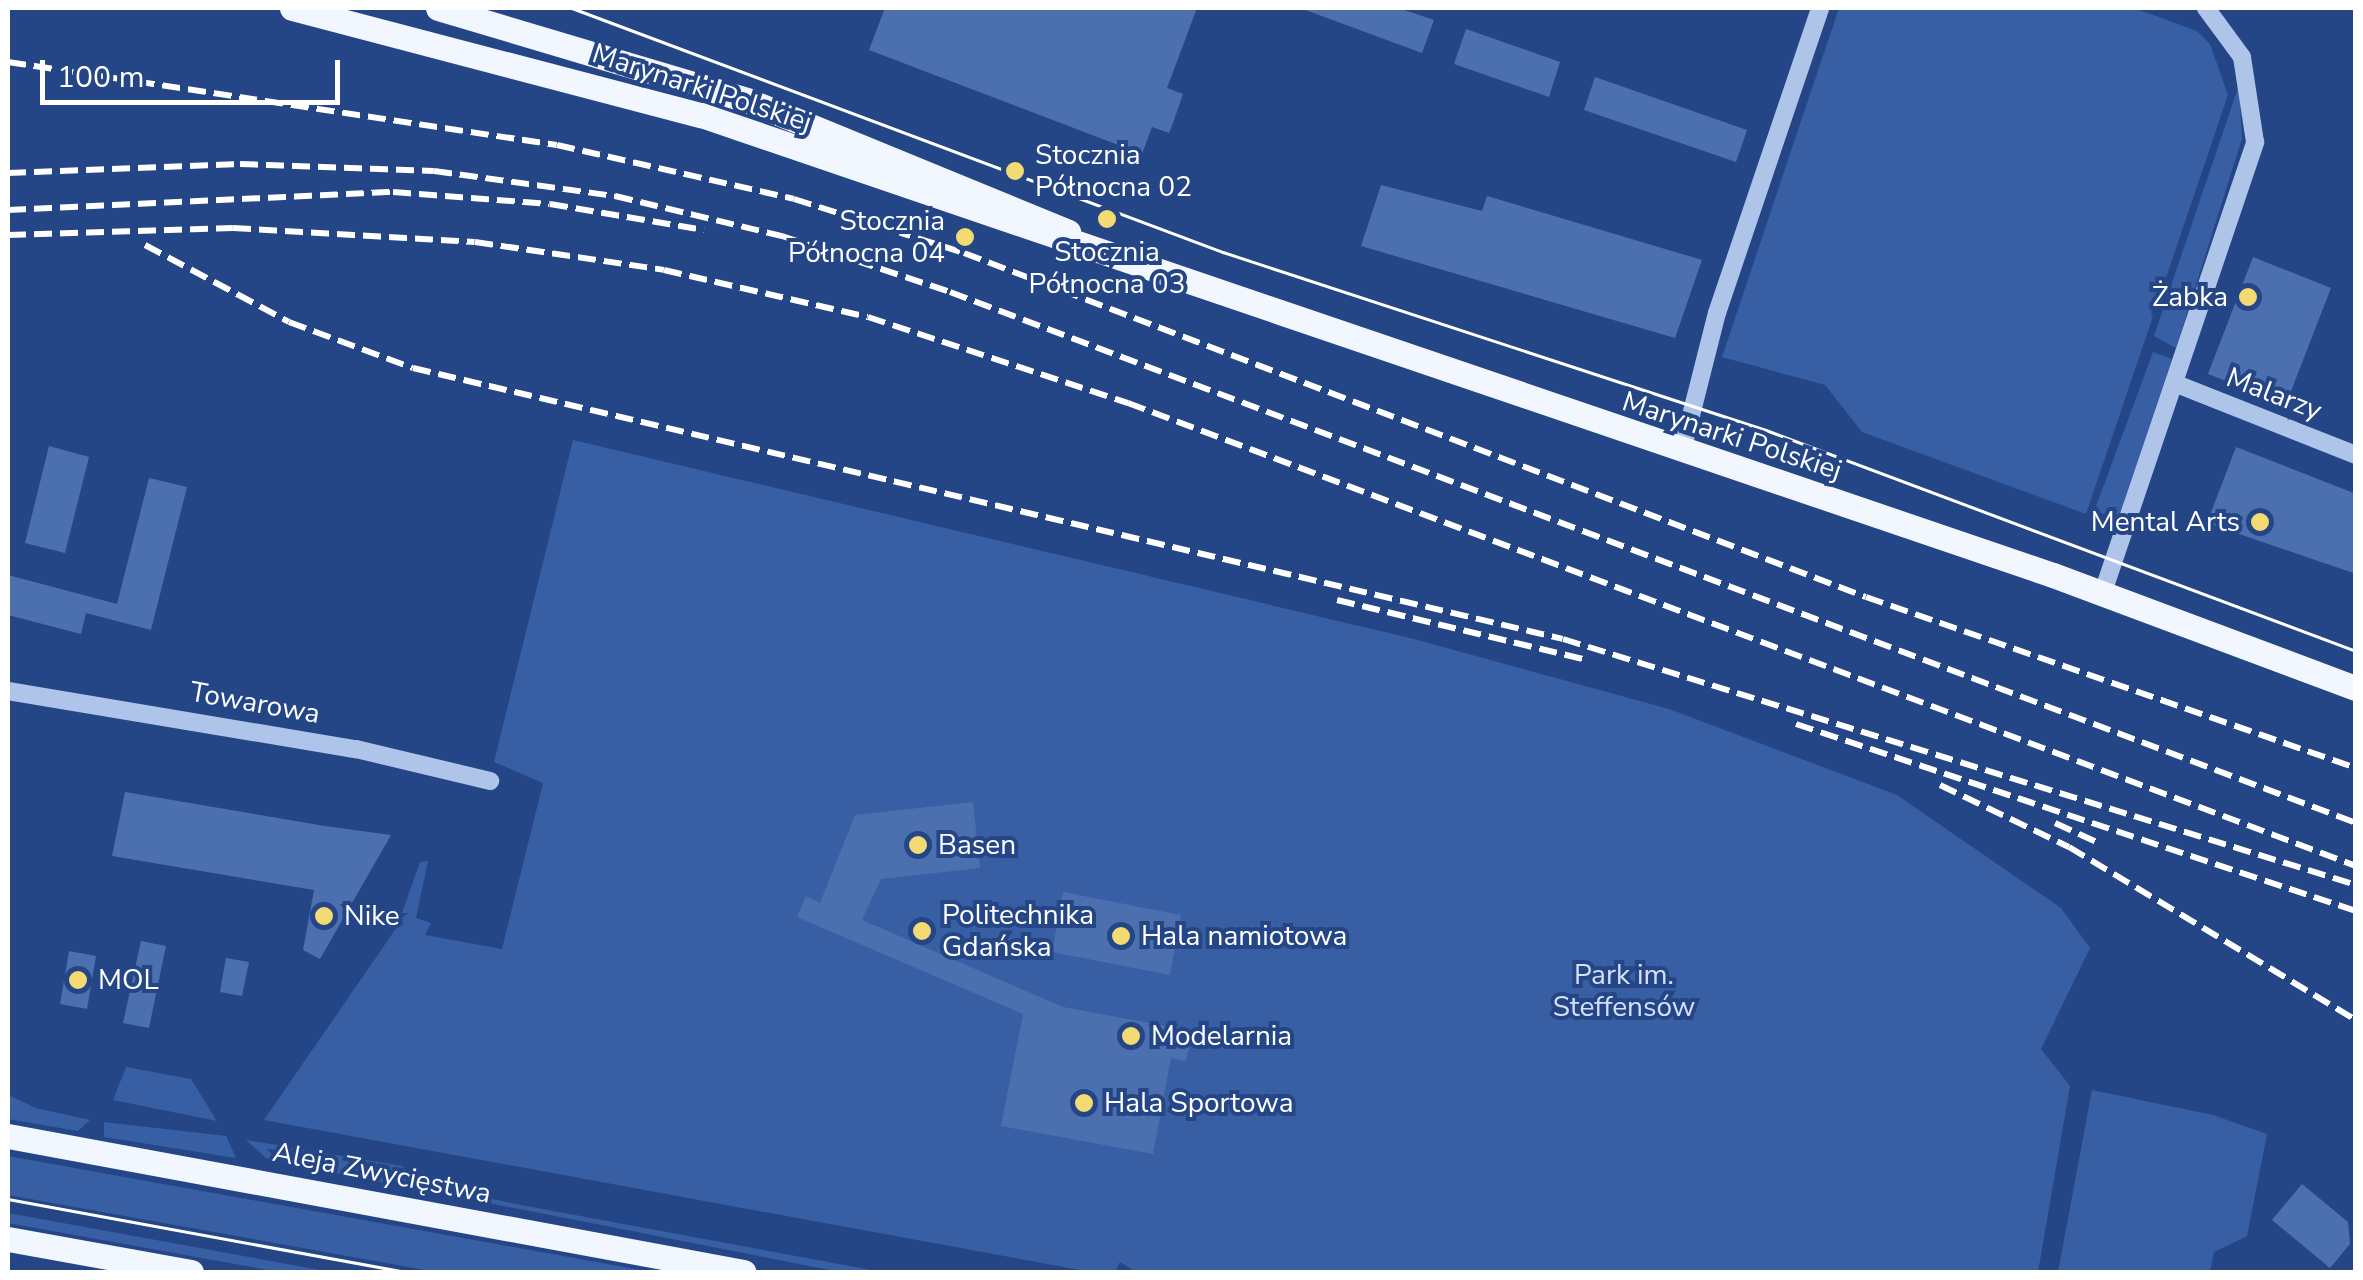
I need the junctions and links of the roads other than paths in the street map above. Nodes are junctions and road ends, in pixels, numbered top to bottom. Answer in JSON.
{"nodes":[{"id":1,"x":292,"y":8,"type":"edge"},
{"id":2,"x":438,"y":8,"type":"edge"},
{"id":3,"x":1820,"y":8,"type":"edge"},
{"id":4,"x":2206,"y":8,"type":"edge"},
{"id":5,"x":749,"y":100,"type":"junction"},
{"id":6,"x":738,"y":128,"type":"junction"},
{"id":7,"x":1087,"y":246,"type":"junction"},
{"id":8,"x":2174,"y":384,"type":"junction"},
{"id":9,"x":1682,"y":452,"type":"junction"},
{"id":10,"x":2356,"y":454,"type":"edge"},
{"id":11,"x":2103,"y":592,"type":"junction"},
{"id":12,"x":2356,"y":688,"type":"edge"},
{"id":13,"x":8,"y":691,"type":"edge"},
{"id":14,"x":490,"y":781,"type":"dead end"},
{"id":15,"x":8,"y":1136,"type":"edge"},
{"id":16,"x":8,"y":1239,"type":"edge"},
{"id":17,"x":191,"y":1272,"type":"edge"},
{"id":18,"x":744,"y":1272,"type":"edge"}],
"edges":[{"from":1,"to":6,"type":"main road","name":"Marynarki Polskiej"},
{"from":2,"to":5,"type":"main road","name":"Marynarki Polskiej"},
{"from":3,"to":9,"type":"street"},
{"from":4,"to":8,"type":"street"},
{"from":5,"to":6,"type":"main road"},
{"from":5,"to":7,"type":"main road","name":"Marynarki Polskiej"},
{"from":6,"to":7,"type":"main road","name":"Marynarki Polskiej"},
{"from":7,"to":9,"type":"main road","name":"Marynarki Polskiej"},
{"from":8,"to":10,"type":"street","name":"Malarzy"},
{"from":8,"to":11,"type":"street"},
{"from":9,"to":11,"type":"main road","name":"Marynarki Polskiej"},
{"from":11,"to":12,"type":"main road","name":"Marynarki Polskiej"},
{"from":13,"to":14,"type":"street","name":"Towarowa"},
{"from":15,"to":18,"type":"main road","name":"Aleja Zwycięstwa"},
{"from":16,"to":17,"type":"main road"}]}
